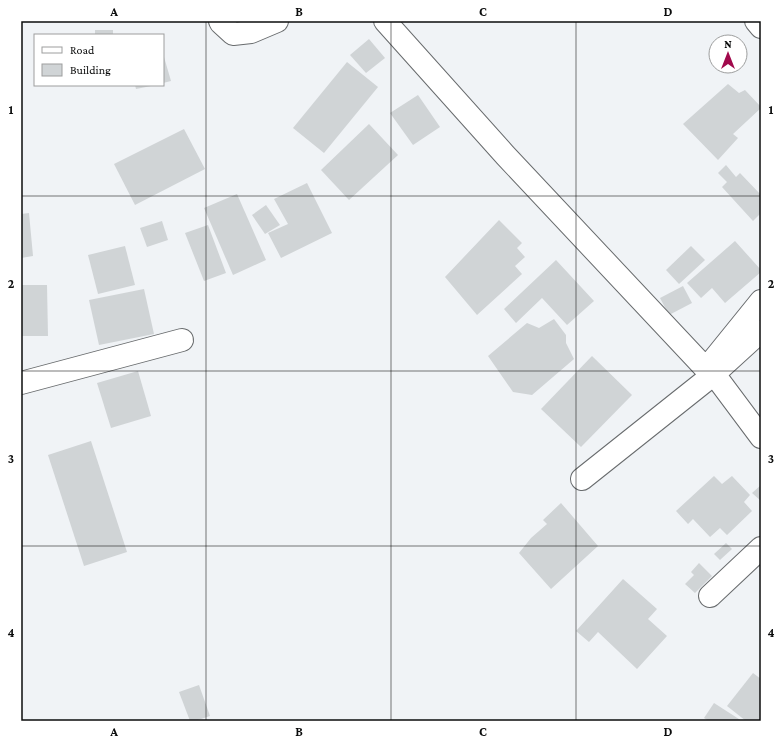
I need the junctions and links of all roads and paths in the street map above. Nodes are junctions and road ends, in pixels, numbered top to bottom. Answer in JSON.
{"nodes":[{"id":1,"x":220,"y":21,"type":"edge"},
{"id":2,"x":277,"y":21,"type":"edge"},
{"id":3,"x":385,"y":21,"type":"edge"},
{"id":4,"x":756,"y":21,"type":"edge"},
{"id":5,"x":761,"y":26,"type":"edge"},
{"id":6,"x":761,"y":300,"type":"edge"},
{"id":7,"x":761,"y":331,"type":"edge"},
{"id":8,"x":182,"y":340,"type":"dead end"},
{"id":9,"x":710,"y":372,"type":"junction"},
{"id":10,"x":21,"y":383,"type":"edge"},
{"id":11,"x":761,"y":437,"type":"edge"},
{"id":12,"x":582,"y":479,"type":"dead end"},
{"id":13,"x":761,"y":548,"type":"edge"},
{"id":14,"x":710,"y":596,"type":"dead end"}],
"edges":[{"from":1,"to":2,"type":"street"},
{"from":3,"to":9,"type":"street"},
{"from":4,"to":5,"type":"street"},
{"from":6,"to":9,"type":"street"},
{"from":7,"to":9,"type":"street"},
{"from":8,"to":10,"type":"street"},
{"from":9,"to":11,"type":"street"},
{"from":9,"to":12,"type":"street"},
{"from":13,"to":14,"type":"street"}]}
